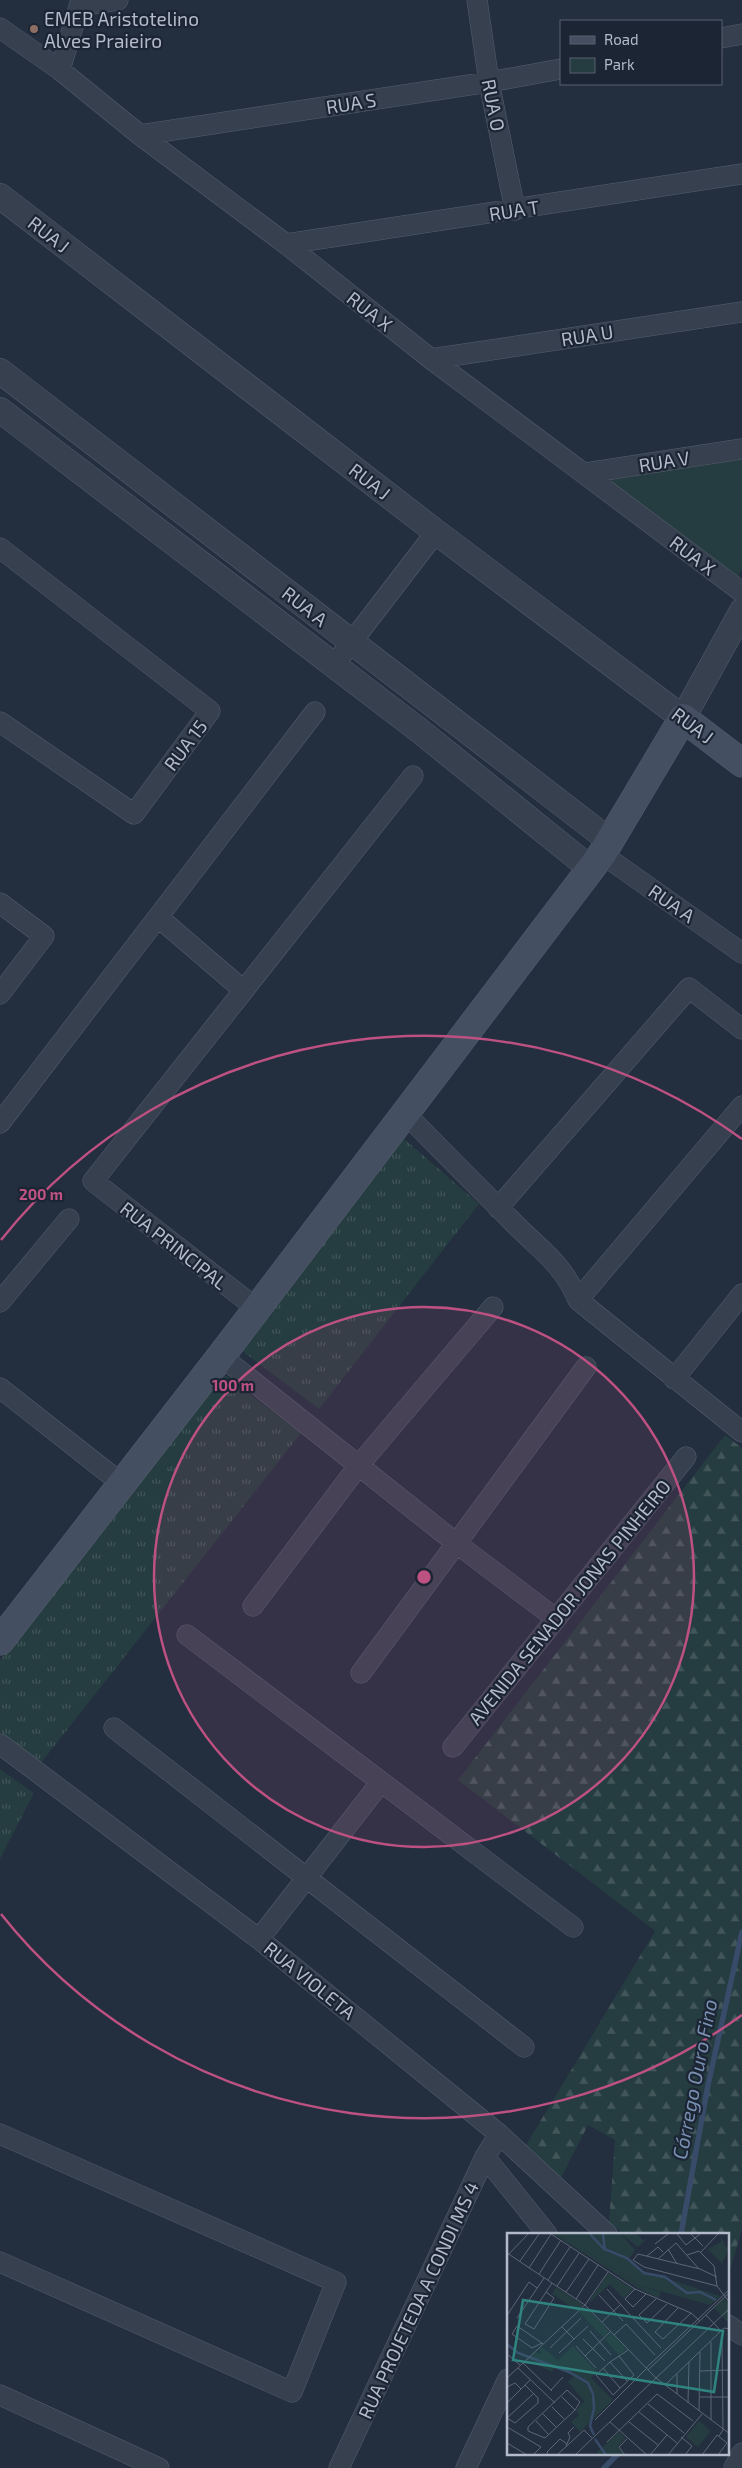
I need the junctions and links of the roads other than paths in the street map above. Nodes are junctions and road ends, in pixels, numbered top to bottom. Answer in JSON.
{"nodes":[{"id":1,"x":118,"y":0,"type":"edge"},
{"id":2,"x":477,"y":0,"type":"edge"},
{"id":3,"x":80,"y":3,"type":"edge"},
{"id":4,"x":0,"y":29,"type":"edge"},
{"id":5,"x":742,"y":34,"type":"edge"},
{"id":6,"x":722,"y":38,"type":"edge"},
{"id":7,"x":560,"y":69,"type":"edge"},
{"id":8,"x":60,"y":70,"type":"junction"},
{"id":9,"x":489,"y":82,"type":"junction"},
{"id":10,"x":140,"y":135,"type":"junction"},
{"id":11,"x":742,"y":174,"type":"edge"},
{"id":12,"x":0,"y":196,"type":"edge"},
{"id":13,"x":515,"y":210,"type":"junction"},
{"id":14,"x":286,"y":244,"type":"junction"},
{"id":15,"x":742,"y":312,"type":"edge"},
{"id":16,"x":431,"y":359,"type":"junction"},
{"id":17,"x":0,"y":371,"type":"edge"},
{"id":18,"x":0,"y":410,"type":"edge"},
{"id":19,"x":742,"y":449,"type":"edge"},
{"id":20,"x":586,"y":473,"type":"junction"},
{"id":21,"x":436,"y":532,"type":"junction"},
{"id":22,"x":220,"y":541,"type":"junction"},
{"id":23,"x":0,"y":548,"type":"edge"},
{"id":24,"x":203,"y":565,"type":"junction"},
{"id":25,"x":742,"y":592,"type":"edge"},
{"id":26,"x":742,"y":611,"type":"edge"},
{"id":27,"x":352,"y":643,"type":"junction"},
{"id":28,"x":334,"y":665,"type":"junction"},
{"id":29,"x":315,"y":712,"type":"dead end"},
{"id":30,"x":683,"y":718,"type":"junction"},
{"id":31,"x":0,"y":722,"type":"edge"},
{"id":32,"x":742,"y":763,"type":"edge"},
{"id":33,"x":413,"y":776,"type":"dead end"},
{"id":34,"x":601,"y":855,"type":"junction"},
{"id":35,"x":0,"y":903,"type":"edge"},
{"id":36,"x":158,"y":917,"type":"junction"},
{"id":37,"x":742,"y":953,"type":"edge"},
{"id":38,"x":242,"y":990,"type":"junction"},
{"id":39,"x":0,"y":994,"type":"edge"},
{"id":40,"x":742,"y":1029,"type":"edge"},
{"id":41,"x":742,"y":1106,"type":"edge"},
{"id":42,"x":405,"y":1113,"type":"junction"},
{"id":43,"x":0,"y":1123,"type":"edge"},
{"id":44,"x":498,"y":1208,"type":"junction"},
{"id":45,"x":69,"y":1220,"type":"dead end"},
{"id":46,"x":742,"y":1294,"type":"edge"},
{"id":47,"x":578,"y":1300,"type":"junction"},
{"id":48,"x":0,"y":1302,"type":"edge"},
{"id":49,"x":493,"y":1307,"type":"dead end"},
{"id":50,"x":256,"y":1308,"type":"junction"},
{"id":51,"x":222,"y":1356,"type":"junction"},
{"id":52,"x":586,"y":1367,"type":"dead end"},
{"id":53,"x":674,"y":1378,"type":"junction"},
{"id":54,"x":0,"y":1388,"type":"edge"},
{"id":55,"x":742,"y":1432,"type":"edge"},
{"id":56,"x":686,"y":1457,"type":"dead end"},
{"id":57,"x":359,"y":1465,"type":"junction"},
{"id":58,"x":121,"y":1483,"type":"junction"},
{"id":59,"x":456,"y":1543,"type":"junction"},
{"id":60,"x":253,"y":1606,"type":"dead end"},
{"id":61,"x":555,"y":1618,"type":"junction"},
{"id":62,"x":187,"y":1635,"type":"dead end"},
{"id":63,"x":0,"y":1640,"type":"edge"},
{"id":64,"x":361,"y":1674,"type":"dead end"},
{"id":65,"x":114,"y":1728,"type":"dead end"},
{"id":66,"x":0,"y":1744,"type":"edge"},
{"id":67,"x":452,"y":1747,"type":"dead end"},
{"id":68,"x":380,"y":1782,"type":"junction"},
{"id":69,"x":306,"y":1880,"type":"junction"},
{"id":70,"x":573,"y":1927,"type":"dead end"},
{"id":71,"x":259,"y":1939,"type":"junction"},
{"id":72,"x":524,"y":2047,"type":"dead end"},
{"id":73,"x":0,"y":2134,"type":"edge"},
{"id":74,"x":499,"y":2134,"type":"junction"},
{"id":75,"x":485,"y":2157,"type":"junction"},
{"id":76,"x":546,"y":2233,"type":"edge"},
{"id":77,"x":606,"y":2233,"type":"edge"},
{"id":78,"x":0,"y":2262,"type":"edge"},
{"id":79,"x":730,"y":2325,"type":"edge"},
{"id":80,"x":742,"y":2334,"type":"edge"},
{"id":81,"x":507,"y":2381,"type":"edge"},
{"id":82,"x":0,"y":2395,"type":"edge"},
{"id":83,"x":742,"y":2453,"type":"edge"},
{"id":84,"x":159,"y":2468,"type":"edge"},
{"id":85,"x":339,"y":2468,"type":"edge"},
{"id":86,"x":466,"y":2468,"type":"edge"},
{"id":87,"x":734,"y":2468,"type":"edge"}],
"edges":[{"from":1,"to":3,"type":"street"},
{"from":2,"to":9,"type":"street","name":"RUA O"},
{"from":3,"to":8,"type":"street"},
{"from":4,"to":8,"type":"street","name":"RUA X"},
{"from":5,"to":6,"type":"street"},
{"from":7,"to":9,"type":"street","name":"RUA S"},
{"from":8,"to":10,"type":"street","name":"RUA X"},
{"from":9,"to":10,"type":"street","name":"RUA S"},
{"from":9,"to":13,"type":"street","name":"RUA O"},
{"from":10,"to":14,"type":"street","name":"RUA X"},
{"from":11,"to":13,"type":"street","name":"RUA T"},
{"from":12,"to":21,"type":"street","name":"RUA J"},
{"from":13,"to":14,"type":"street","name":"RUA T"},
{"from":14,"to":16,"type":"street","name":"RUA X"},
{"from":15,"to":16,"type":"street","name":"RUA U"},
{"from":16,"to":20,"type":"street","name":"RUA X"},
{"from":17,"to":22,"type":"street","name":"RUA A"},
{"from":18,"to":24,"type":"street","name":"RUA A"},
{"from":19,"to":20,"type":"street","name":"RUA V"},
{"from":20,"to":25,"type":"street","name":"RUA X"},
{"from":21,"to":27,"type":"street"},
{"from":21,"to":30,"type":"street","name":"RUA J"},
{"from":22,"to":24,"type":"street"},
{"from":22,"to":27,"type":"street","name":"RUA A"},
{"from":23,"to":31,"type":"street","name":"RUA 15"},
{"from":24,"to":28,"type":"street","name":"RUA A"},
{"from":26,"to":30,"type":"street"},
{"from":27,"to":28,"type":"street"},
{"from":27,"to":34,"type":"street","name":"RUA A"},
{"from":28,"to":34,"type":"street","name":"RUA A"},
{"from":29,"to":36,"type":"street"},
{"from":30,"to":32,"type":"main road","name":"RUA J"},
{"from":30,"to":34,"type":"main road"},
{"from":33,"to":38,"type":"street"},
{"from":34,"to":37,"type":"street","name":"RUA A"},
{"from":34,"to":42,"type":"main road"},
{"from":35,"to":39,"type":"street"},
{"from":36,"to":38,"type":"street"},
{"from":36,"to":43,"type":"street"},
{"from":38,"to":50,"type":"street","name":"RUA PRINCIPAL"},
{"from":40,"to":44,"type":"street"},
{"from":41,"to":47,"type":"street"},
{"from":42,"to":44,"type":"street"},
{"from":42,"to":50,"type":"main road"},
{"from":44,"to":47,"type":"street"},
{"from":45,"to":48,"type":"street"},
{"from":46,"to":53,"type":"street"},
{"from":47,"to":53,"type":"street"},
{"from":49,"to":57,"type":"street"},
{"from":50,"to":51,"type":"main road"},
{"from":51,"to":57,"type":"street"},
{"from":51,"to":58,"type":"main road"},
{"from":52,"to":59,"type":"street"},
{"from":53,"to":55,"type":"street"},
{"from":54,"to":58,"type":"street"},
{"from":56,"to":61,"type":"street","name":"AVENIDA SENADOR JONAS PINHEIRO"},
{"from":57,"to":59,"type":"street"},
{"from":57,"to":60,"type":"street"},
{"from":58,"to":63,"type":"main road"},
{"from":59,"to":61,"type":"street"},
{"from":59,"to":64,"type":"street"},
{"from":61,"to":67,"type":"street","name":"AVENIDA SENADOR JONAS PINHEIRO"},
{"from":62,"to":68,"type":"street"},
{"from":65,"to":69,"type":"street"},
{"from":66,"to":71,"type":"street","name":"RUA VIOLETA"},
{"from":68,"to":69,"type":"street"},
{"from":68,"to":70,"type":"street"},
{"from":69,"to":71,"type":"street"},
{"from":69,"to":72,"type":"street"},
{"from":71,"to":74,"type":"street","name":"RUA VIOLETA"},
{"from":73,"to":78,"type":"street"},
{"from":74,"to":75,"type":"street","name":"RUA PROJETEDA A CONDI MS 4"},
{"from":74,"to":77,"type":"street","name":"RUA VIOLETA"},
{"from":75,"to":76,"type":"street"},
{"from":75,"to":85,"type":"street","name":"RUA PROJETEDA A CONDI MS 4"},
{"from":79,"to":80,"type":"street"},
{"from":81,"to":86,"type":"street"},
{"from":82,"to":84,"type":"street"},
{"from":83,"to":87,"type":"street"}]}
